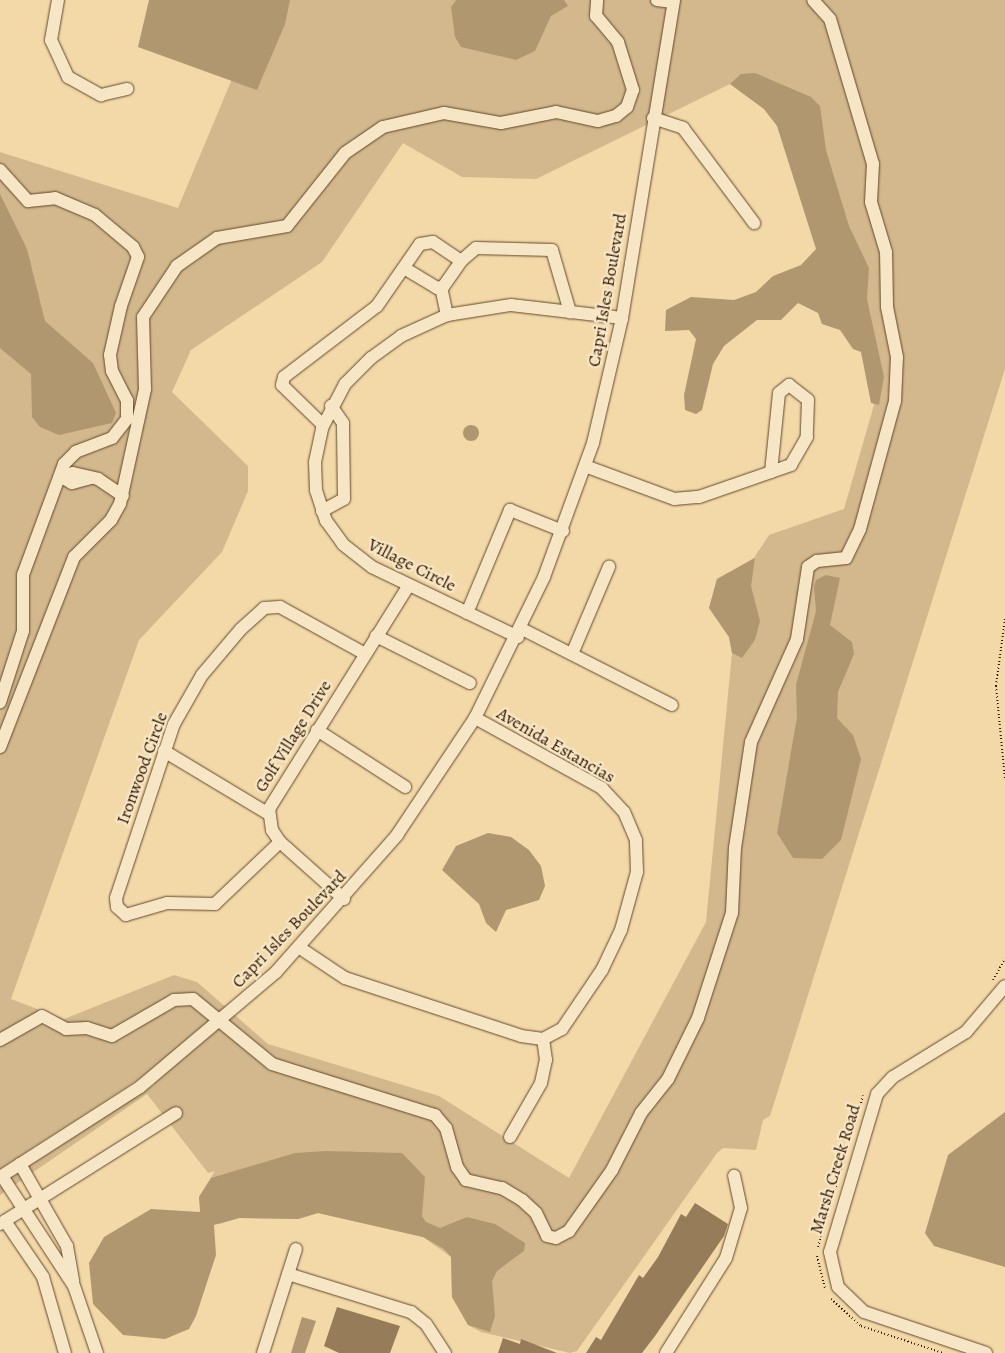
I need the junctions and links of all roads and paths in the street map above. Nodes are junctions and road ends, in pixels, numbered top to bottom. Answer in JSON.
{"nodes":[{"id":1,"x":58,"y":0,"type":"edge"},
{"id":2,"x":597,"y":0,"type":"edge"},
{"id":3,"x":657,"y":0,"type":"edge"},
{"id":4,"x":813,"y":0,"type":"edge"},
{"id":5,"x":674,"y":1,"type":"edge"},
{"id":6,"x":127,"y":89,"type":"dead end"},
{"id":7,"x":653,"y":118,"type":"junction"},
{"id":8,"x":0,"y":170,"type":"edge"},
{"id":9,"x":754,"y":223,"type":"dead end"},
{"id":10,"x":461,"y":261,"type":"junction"},
{"id":11,"x":404,"y":268,"type":"junction"},
{"id":12,"x":441,"y":287,"type":"junction"},
{"id":13,"x":570,"y":312,"type":"junction"},
{"id":14,"x":447,"y":315,"type":"junction"},
{"id":15,"x":622,"y":318,"type":"junction"},
{"id":16,"x":331,"y":406,"type":"junction"},
{"id":17,"x":323,"y":425,"type":"junction"},
{"id":18,"x":585,"y":466,"type":"junction"},
{"id":19,"x":771,"y":472,"type":"junction"},
{"id":20,"x":60,"y":476,"type":"junction"},
{"id":21,"x":123,"y":496,"type":"junction"},
{"id":22,"x":322,"y":512,"type":"junction"},
{"id":23,"x":563,"y":531,"type":"junction"},
{"id":24,"x":609,"y":567,"type":"dead end"},
{"id":25,"x":409,"y":584,"type":"junction"},
{"id":26,"x":467,"y":613,"type":"junction"},
{"id":27,"x":1005,"y":620,"type":"edge"},
{"id":28,"x":520,"y":633,"type":"junction"},
{"id":29,"x":376,"y":636,"type":"junction"},
{"id":30,"x":365,"y":654,"type":"junction"},
{"id":31,"x":572,"y":654,"type":"junction"},
{"id":32,"x":470,"y":683,"type":"dead end"},
{"id":33,"x":0,"y":702,"type":"edge"},
{"id":34,"x":672,"y":705,"type":"dead end"},
{"id":35,"x":475,"y":718,"type":"junction"},
{"id":36,"x":317,"y":730,"type":"junction"},
{"id":37,"x":0,"y":748,"type":"edge"},
{"id":38,"x":164,"y":751,"type":"junction"},
{"id":39,"x":1005,"y":780,"type":"edge"},
{"id":40,"x":405,"y":787,"type":"dead end"},
{"id":41,"x":269,"y":814,"type":"junction"},
{"id":42,"x":280,"y":842,"type":"junction"},
{"id":43,"x":344,"y":899,"type":"junction"},
{"id":44,"x":300,"y":948,"type":"junction"},
{"id":45,"x":1005,"y":958,"type":"edge"},
{"id":46,"x":990,"y":984,"type":"dead end"},
{"id":47,"x":1005,"y":986,"type":"edge"},
{"id":48,"x":222,"y":1021,"type":"junction"},
{"id":49,"x":543,"y":1039,"type":"junction"},
{"id":50,"x":0,"y":1040,"type":"edge"},
{"id":51,"x":867,"y":1088,"type":"dead end"},
{"id":52,"x":176,"y":1113,"type":"dead end"},
{"id":53,"x":510,"y":1138,"type":"dead end"},
{"id":54,"x":20,"y":1164,"type":"junction"},
{"id":55,"x":1,"y":1176,"type":"edge"},
{"id":56,"x":734,"y":1176,"type":"dead end"},
{"id":57,"x":41,"y":1198,"type":"junction"},
{"id":58,"x":24,"y":1209,"type":"junction"},
{"id":59,"x":2,"y":1223,"type":"edge"},
{"id":60,"x":296,"y":1249,"type":"dead end"},
{"id":61,"x":288,"y":1274,"type":"junction"},
{"id":62,"x":74,"y":1286,"type":"junction"},
{"id":63,"x":442,"y":1349,"type":"edge"},
{"id":64,"x":64,"y":1353,"type":"edge"},
{"id":65,"x":97,"y":1353,"type":"edge"},
{"id":66,"x":263,"y":1353,"type":"edge"},
{"id":67,"x":428,"y":1353,"type":"edge"},
{"id":68,"x":666,"y":1353,"type":"edge"},
{"id":69,"x":944,"y":1353,"type":"edge"},
{"id":70,"x":986,"y":1353,"type":"edge"}],
"edges":[{"from":1,"to":6,"type":"street"},
{"from":2,"to":21,"type":"street"},
{"from":3,"to":5,"type":"street"},
{"from":4,"to":48,"type":"street"},
{"from":5,"to":7,"type":"street","name":"Capri Isles Boulevard"},
{"from":7,"to":9,"type":"street"},
{"from":7,"to":15,"type":"street","name":"Capri Isles Boulevard"},
{"from":8,"to":20,"type":"street"},
{"from":10,"to":11,"type":"street"},
{"from":10,"to":12,"type":"street"},
{"from":10,"to":13,"type":"street"},
{"from":11,"to":12,"type":"street"},
{"from":11,"to":17,"type":"street"},
{"from":12,"to":14,"type":"street"},
{"from":13,"to":14,"type":"street","name":"Village Circle"},
{"from":13,"to":15,"type":"street","name":"Village Circle"},
{"from":14,"to":16,"type":"street","name":"Village Circle"},
{"from":15,"to":18,"type":"street","name":"Capri Isles Boulevard"},
{"from":16,"to":17,"type":"street","name":"Village Circle"},
{"from":16,"to":22,"type":"street"},
{"from":17,"to":22,"type":"street","name":"Village Circle"},
{"from":18,"to":19,"type":"street"},
{"from":18,"to":23,"type":"street","name":"Capri Isles Boulevard"},
{"from":19,"to":19,"type":"street"},
{"from":20,"to":21,"type":"street"},
{"from":20,"to":33,"type":"street"},
{"from":21,"to":37,"type":"street"},
{"from":22,"to":25,"type":"street","name":"Village Circle"},
{"from":23,"to":26,"type":"street"},
{"from":23,"to":28,"type":"street","name":"Capri Isles Boulevard"},
{"from":24,"to":31,"type":"street"},
{"from":25,"to":26,"type":"street","name":"Village Circle"},
{"from":25,"to":29,"type":"street"},
{"from":26,"to":28,"type":"street","name":"Village Circle"},
{"from":27,"to":39,"type":"path"},
{"from":28,"to":31,"type":"street"},
{"from":28,"to":35,"type":"street","name":"Capri Isles Boulevard"},
{"from":29,"to":30,"type":"street"},
{"from":29,"to":32,"type":"street"},
{"from":30,"to":36,"type":"street","name":"Golf Village Drive"},
{"from":30,"to":38,"type":"street","name":"Ironwood Circle"},
{"from":31,"to":34,"type":"street"},
{"from":35,"to":43,"type":"street","name":"Capri Isles Boulevard"},
{"from":35,"to":49,"type":"street","name":"Avenida Estancias"},
{"from":36,"to":40,"type":"street"},
{"from":36,"to":41,"type":"street","name":"Golf Village Drive"},
{"from":38,"to":41,"type":"street"},
{"from":38,"to":42,"type":"street","name":"Ironwood Circle"},
{"from":41,"to":42,"type":"street","name":"Golf Village Drive"},
{"from":42,"to":43,"type":"street","name":"Golf Village Drive"},
{"from":43,"to":44,"type":"street","name":"Capri Isles Boulevard"},
{"from":44,"to":48,"type":"street","name":"Capri Isles Boulevard"},
{"from":44,"to":49,"type":"street"},
{"from":45,"to":46,"type":"path"},
{"from":47,"to":70,"type":"street","name":"Marsh Creek Road"},
{"from":48,"to":50,"type":"street"},
{"from":48,"to":54,"type":"street","name":"Capri Isles Boulevard"},
{"from":49,"to":53,"type":"street"},
{"from":51,"to":69,"type":"path"},
{"from":52,"to":57,"type":"street"},
{"from":54,"to":55,"type":"street","name":"Capri Isles Boulevard"},
{"from":54,"to":57,"type":"street"},
{"from":55,"to":58,"type":"street"},
{"from":56,"to":68,"type":"street"},
{"from":57,"to":58,"type":"street"},
{"from":57,"to":62,"type":"street"},
{"from":58,"to":59,"type":"street"},
{"from":58,"to":62,"type":"street"},
{"from":59,"to":64,"type":"street"},
{"from":60,"to":61,"type":"street"},
{"from":61,"to":63,"type":"street"},
{"from":61,"to":66,"type":"street"},
{"from":62,"to":65,"type":"street"},
{"from":63,"to":67,"type":"street"}]}
